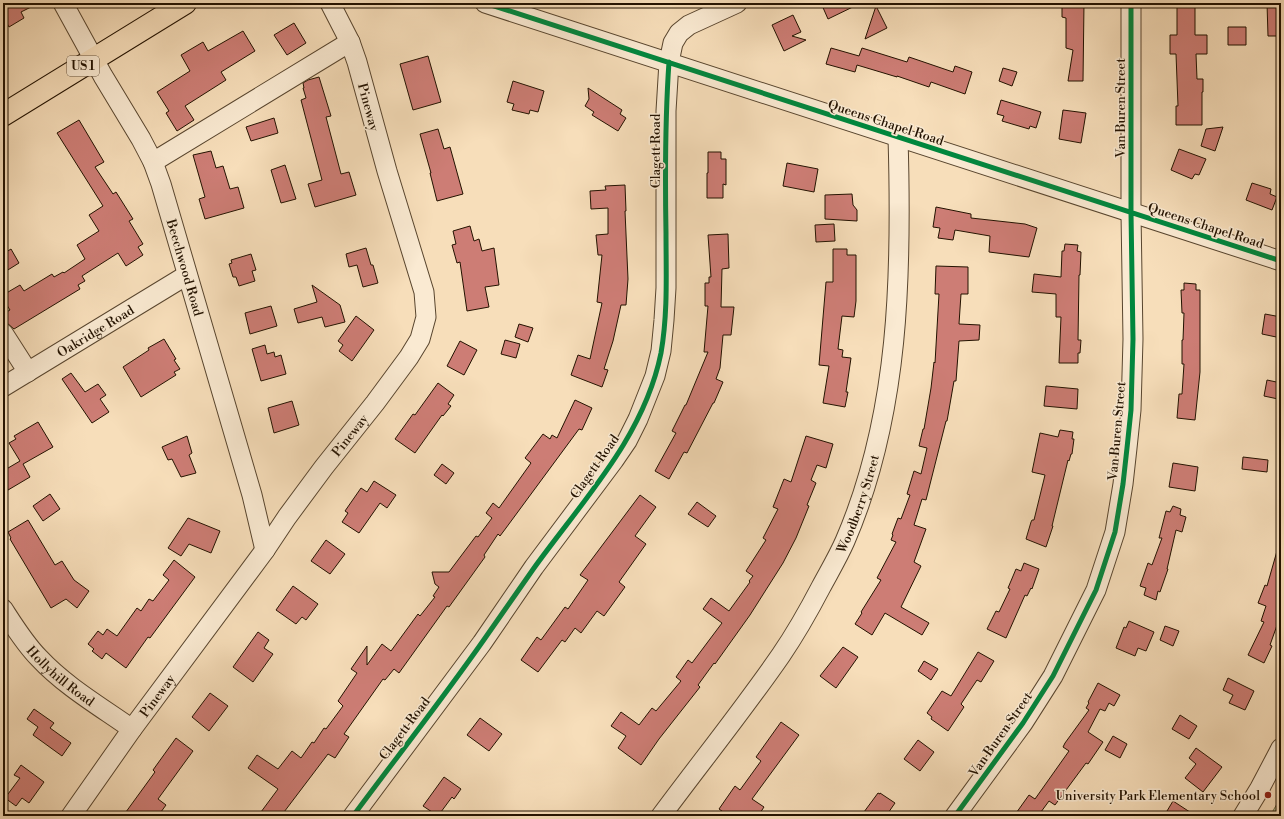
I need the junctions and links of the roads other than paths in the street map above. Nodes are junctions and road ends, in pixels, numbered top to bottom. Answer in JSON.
{"nodes":[{"id":1,"x":63,"y":3,"type":"edge"},
{"id":2,"x":185,"y":3,"type":"edge"},
{"id":3,"x":330,"y":3,"type":"edge"},
{"id":4,"x":485,"y":3,"type":"edge"},
{"id":5,"x":736,"y":3,"type":"edge"},
{"id":6,"x":1131,"y":3,"type":"edge"},
{"id":7,"x":350,"y":42,"type":"junction"},
{"id":8,"x":94,"y":59,"type":"junction"},
{"id":9,"x":669,"y":62,"type":"junction"},
{"id":10,"x":3,"y":115,"type":"edge"},
{"id":11,"x":898,"y":137,"type":"junction"},
{"id":12,"x":153,"y":162,"type":"junction"},
{"id":13,"x":1131,"y":213,"type":"junction"},
{"id":14,"x":1281,"y":261,"type":"edge"},
{"id":15,"x":187,"y":275,"type":"junction"},
{"id":16,"x":3,"y":333,"type":"edge"},
{"id":17,"x":28,"y":372,"type":"junction"},
{"id":18,"x":3,"y":387,"type":"edge"},
{"id":19,"x":265,"y":550,"type":"junction"},
{"id":20,"x":3,"y":609,"type":"edge"},
{"id":21,"x":132,"y":729,"type":"junction"},
{"id":22,"x":1281,"y":748,"type":"edge"},
{"id":23,"x":71,"y":816,"type":"edge"},
{"id":24,"x":353,"y":816,"type":"edge"},
{"id":25,"x":661,"y":816,"type":"edge"},
{"id":26,"x":955,"y":816,"type":"edge"},
{"id":27,"x":1243,"y":816,"type":"edge"}],
"edges":[{"from":1,"to":8,"type":"street","name":"Beechwood Road"},
{"from":2,"to":8,"type":"main road","number":"US 1"},
{"from":3,"to":7,"type":"street","name":"Pineway"},
{"from":4,"to":9,"type":"street","name":"Queens Chapel Road"},
{"from":5,"to":9,"type":"street","name":"Clagett Road"},
{"from":6,"to":13,"type":"street","name":"Van Buren Street"},
{"from":7,"to":12,"type":"street"},
{"from":7,"to":19,"type":"street","name":"Pineway"},
{"from":8,"to":10,"type":"main road","number":"US 1"},
{"from":8,"to":12,"type":"street","name":"Beechwood Road"},
{"from":9,"to":11,"type":"street","name":"Queens Chapel Road"},
{"from":9,"to":24,"type":"street","name":"Clagett Road"},
{"from":11,"to":13,"type":"street","name":"Queens Chapel Road"},
{"from":11,"to":25,"type":"street","name":"Woodberry Street"},
{"from":12,"to":15,"type":"street","name":"Beechwood Road"},
{"from":13,"to":14,"type":"street","name":"Queens Chapel Road"},
{"from":13,"to":26,"type":"street","name":"Van Buren Street"},
{"from":15,"to":17,"type":"street","name":"Oakridge Road"},
{"from":15,"to":19,"type":"street","name":"Beechwood Road"},
{"from":16,"to":17,"type":"street"},
{"from":17,"to":18,"type":"street","name":"Oakridge Road"},
{"from":19,"to":21,"type":"street","name":"Pineway"},
{"from":20,"to":21,"type":"street","name":"Hollyhill Road"},
{"from":21,"to":23,"type":"street","name":"Pineway"},
{"from":22,"to":27,"type":"street"}]}
